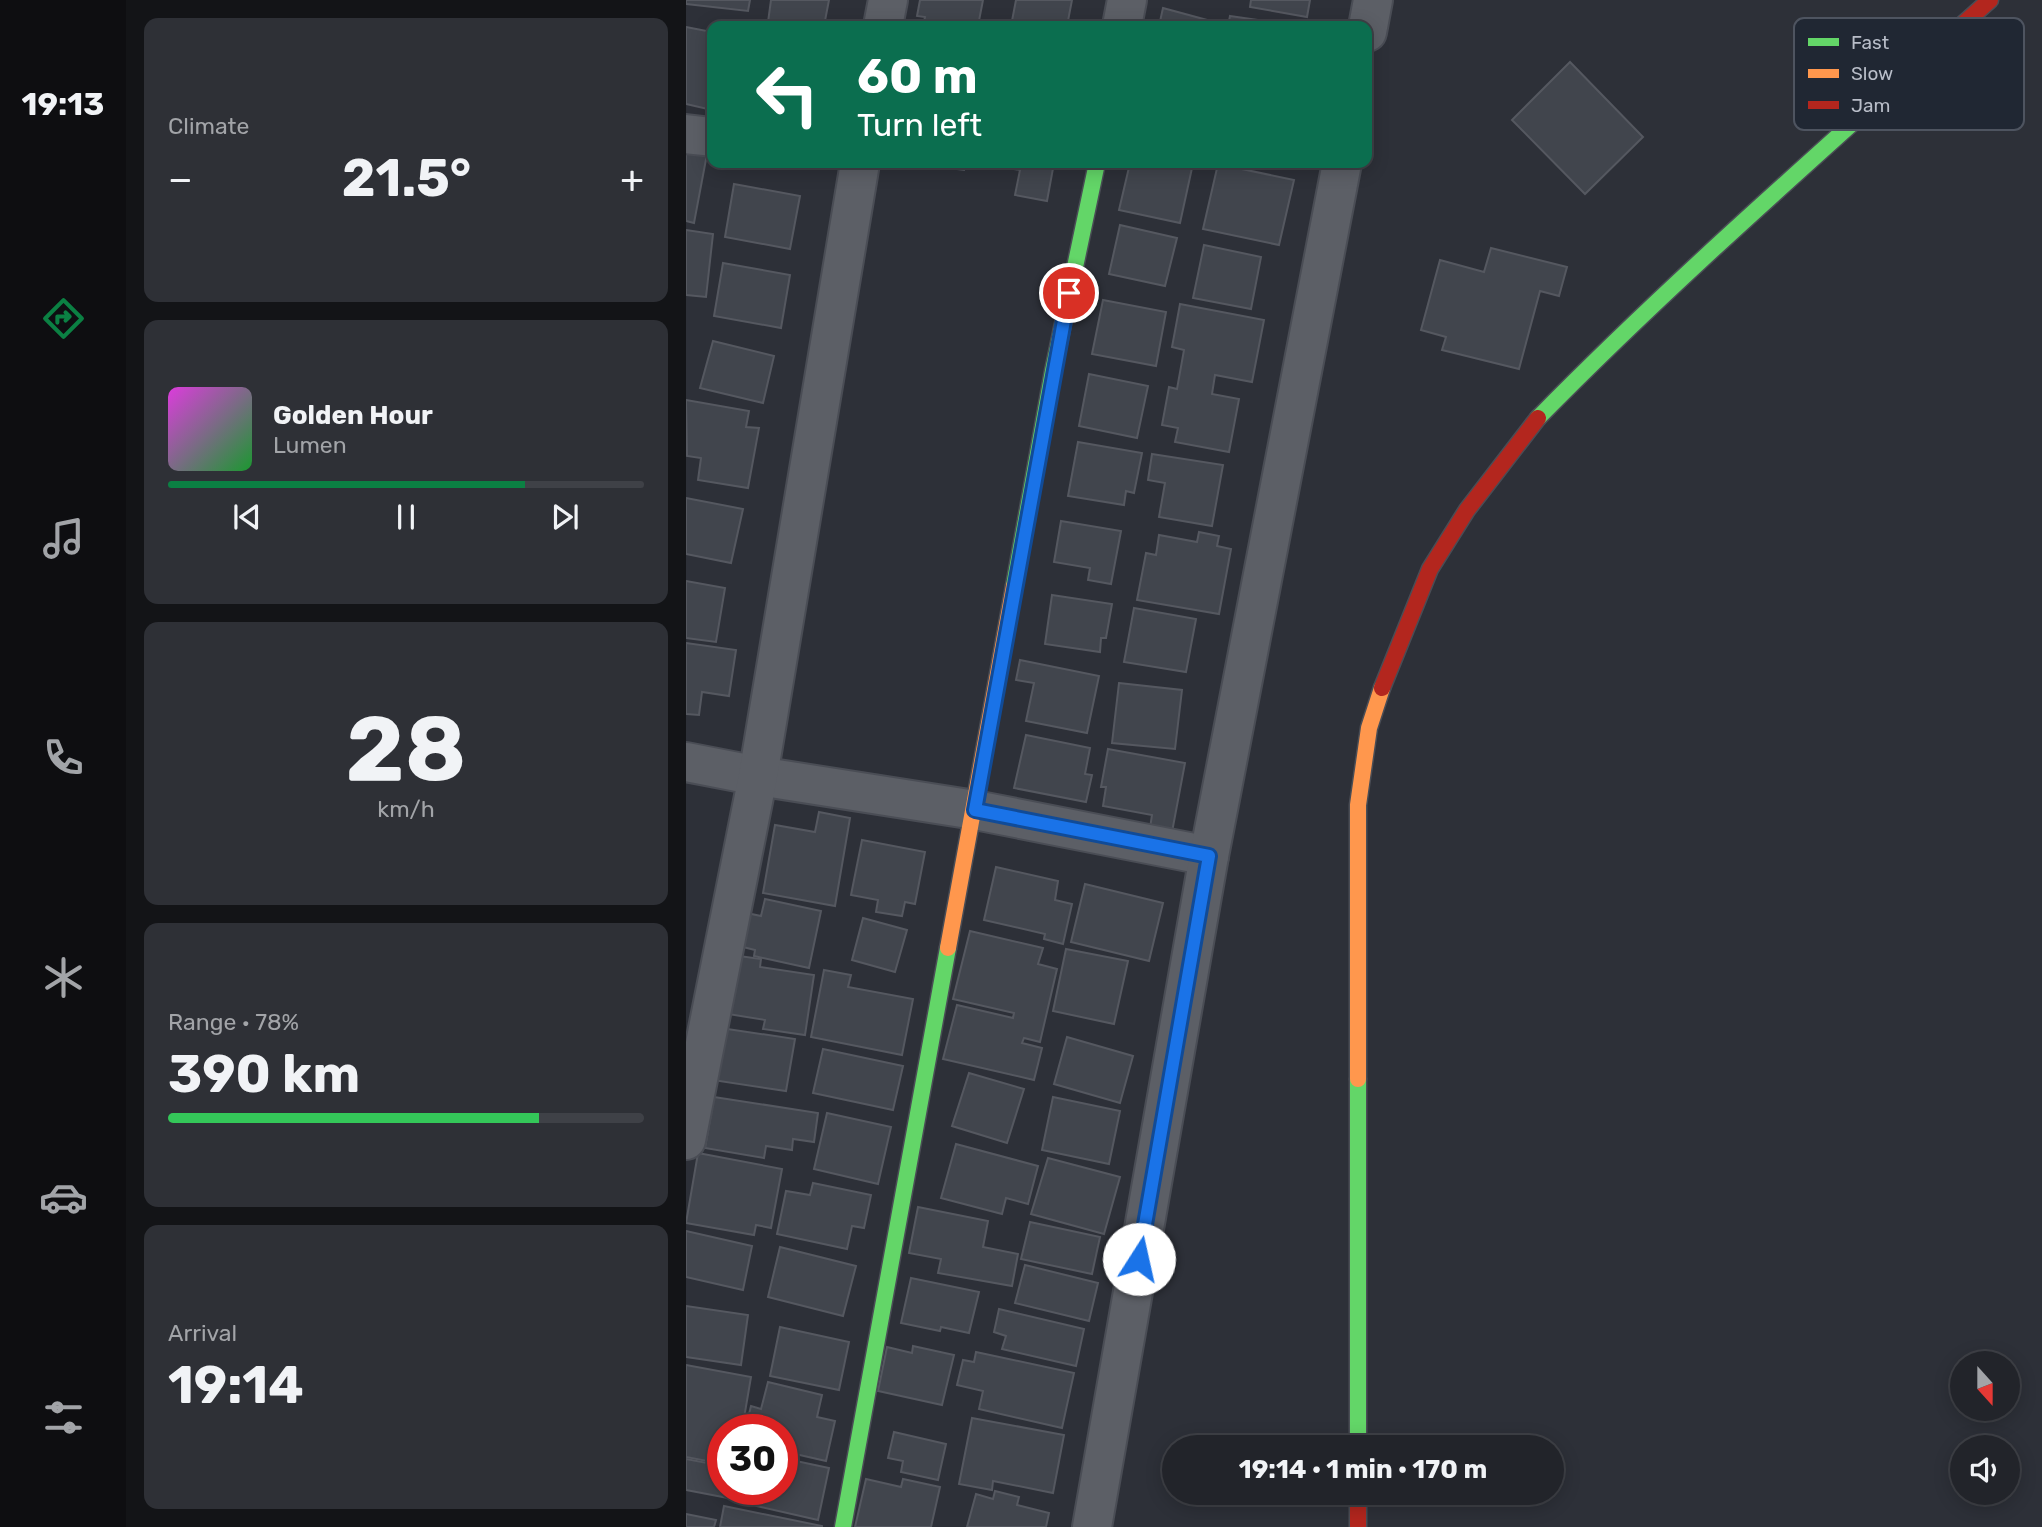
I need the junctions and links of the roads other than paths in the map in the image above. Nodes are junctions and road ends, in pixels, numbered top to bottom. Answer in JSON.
{"nodes":[{"id":1,"x":888,"y":0,"type":"edge"},
{"id":2,"x":1127,"y":0,"type":"edge"},
{"id":3,"x":1373,"y":0,"type":"edge"},
{"id":4,"x":1990,"y":0,"type":"edge"},
{"id":5,"x":1970,"y":18,"type":"edge"},
{"id":6,"x":884,"y":21,"type":"edge"},
{"id":7,"x":1123,"y":21,"type":"edge"},
{"id":8,"x":1369,"y":21,"type":"edge"},
{"id":9,"x":1845,"y":130,"type":"edge"},
{"id":10,"x":686,"y":134,"type":"edge"},
{"id":11,"x":707,"y":136,"type":"edge"},
{"id":12,"x":859,"y":168,"type":"edge"},
{"id":13,"x":1096,"y":168,"type":"edge"},
{"id":14,"x":1341,"y":168,"type":"edge"},
{"id":15,"x":686,"y":762,"type":"edge"},
{"id":16,"x":758,"y":776,"type":"junction"},
{"id":17,"x":975,"y":810,"type":"junction"},
{"id":18,"x":1209,"y":856,"type":"junction"},
{"id":19,"x":686,"y":1140,"type":"edge"},
{"id":20,"x":1358,"y":1435,"type":"edge"},
{"id":21,"x":1358,"y":1505,"type":"edge"},
{"id":22,"x":843,"y":1527,"type":"edge"},
{"id":23,"x":1092,"y":1527,"type":"edge"},
{"id":24,"x":1358,"y":1527,"type":"edge"}],
"edges":[{"from":1,"to":6,"type":"street"},
{"from":2,"to":7,"type":"street"},
{"from":3,"to":8,"type":"street"},
{"from":4,"to":5,"type":"street"},
{"from":9,"to":20,"type":"street"},
{"from":10,"to":11,"type":"street"},
{"from":12,"to":16,"type":"street"},
{"from":13,"to":17,"type":"street"},
{"from":14,"to":18,"type":"street"},
{"from":15,"to":16,"type":"street"},
{"from":16,"to":17,"type":"street"},
{"from":16,"to":19,"type":"street"},
{"from":17,"to":18,"type":"street"},
{"from":17,"to":22,"type":"street"},
{"from":18,"to":23,"type":"street"},
{"from":21,"to":24,"type":"street"}]}
